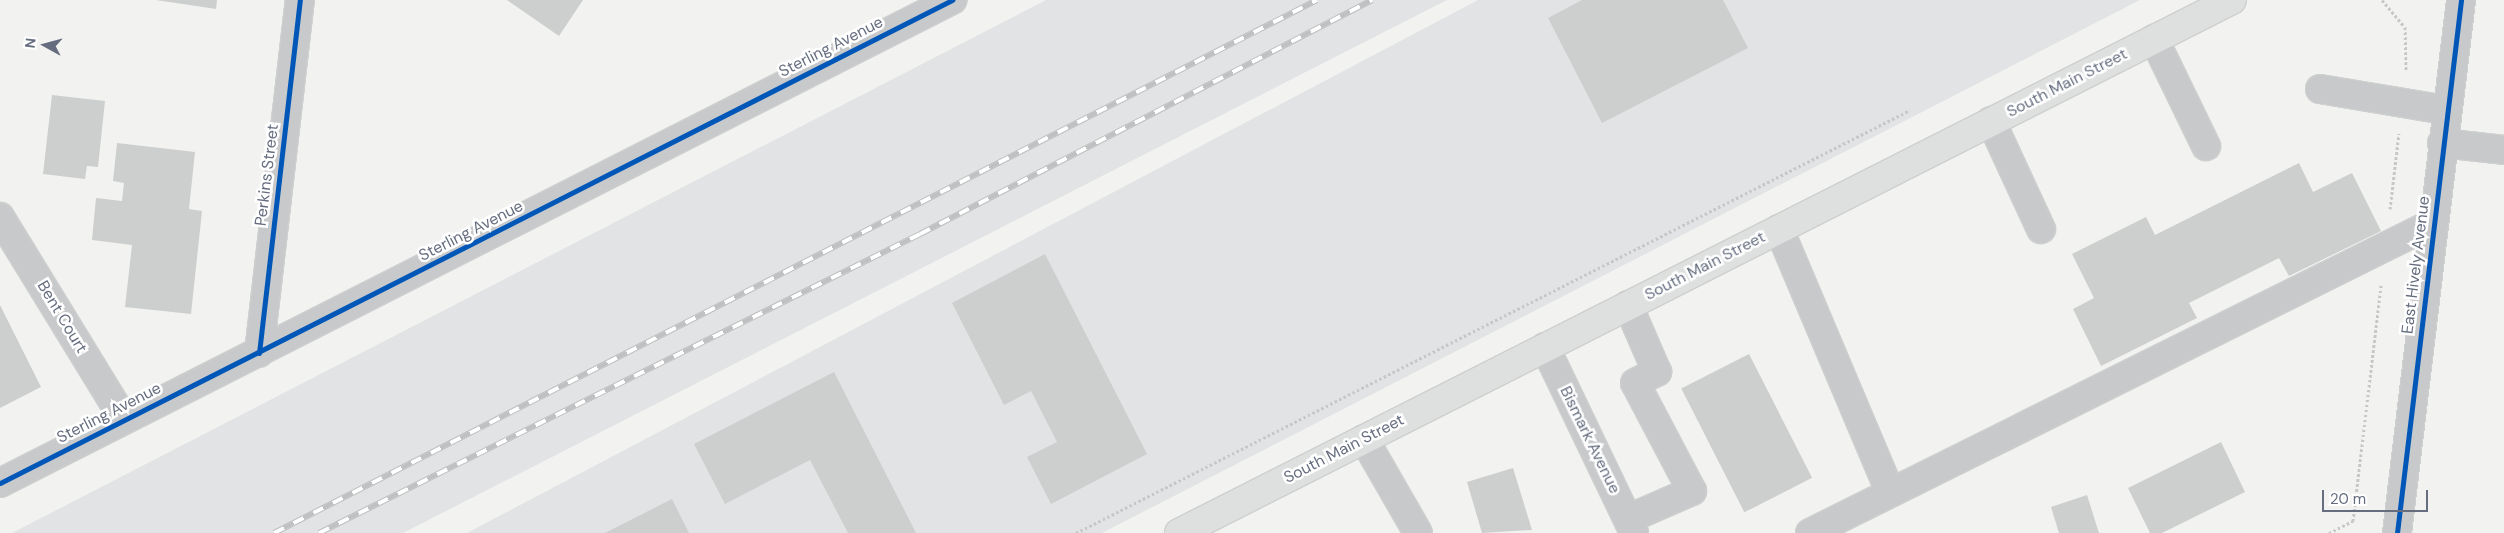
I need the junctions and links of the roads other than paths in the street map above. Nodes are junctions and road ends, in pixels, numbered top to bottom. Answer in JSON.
{"nodes":[{"id":1,"x":300,"y":0,"type":"edge"},
{"id":2,"x":949,"y":0,"type":"edge"},
{"id":3,"x":2232,"y":0,"type":"edge"},
{"id":4,"x":2461,"y":0,"type":"edge"},
{"id":5,"x":2154,"y":39,"type":"junction"},
{"id":6,"x":2320,"y":89,"type":"dead end"},
{"id":7,"x":2446,"y":110,"type":"junction"},
{"id":8,"x":1991,"y":121,"type":"junction"},
{"id":9,"x":2442,"y":143,"type":"junction"},
{"id":10,"x":2206,"y":146,"type":"dead end"},
{"id":11,"x":2504,"y":150,"type":"edge"},
{"id":12,"x":0,"y":216,"type":"edge"},
{"id":13,"x":2433,"y":223,"type":"junction"},
{"id":14,"x":1780,"y":229,"type":"junction"},
{"id":15,"x":2041,"y":229,"type":"dead end"},
{"id":16,"x":1628,"y":304,"type":"junction"},
{"id":17,"x":1545,"y":347,"type":"junction"},
{"id":18,"x":259,"y":353,"type":"junction"},
{"id":19,"x":123,"y":418,"type":"junction"},
{"id":20,"x":1364,"y":439,"type":"junction"},
{"id":21,"x":0,"y":483,"type":"edge"},
{"id":22,"x":1890,"y":492,"type":"junction"},
{"id":23,"x":1631,"y":526,"type":"edge"},
{"id":24,"x":1179,"y":533,"type":"edge"},
{"id":25,"x":1418,"y":533,"type":"edge"},
{"id":26,"x":1810,"y":533,"type":"edge"},
{"id":27,"x":2397,"y":533,"type":"edge"}],
"edges":[{"from":1,"to":18,"type":"street","name":"Perkins Street"},
{"from":2,"to":18,"type":"street","name":"Sterling Avenue"},
{"from":3,"to":5,"type":"main road","name":"South Main Street"},
{"from":4,"to":7,"type":"street","name":"East Hively Avenue"},
{"from":5,"to":8,"type":"main road","name":"South Main Street"},
{"from":5,"to":10,"type":"street"},
{"from":6,"to":7,"type":"street"},
{"from":7,"to":9,"type":"street","name":"East Hively Avenue"},
{"from":8,"to":14,"type":"main road","name":"South Main Street"},
{"from":8,"to":15,"type":"street"},
{"from":9,"to":11,"type":"street"},
{"from":9,"to":13,"type":"street","name":"East Hively Avenue"},
{"from":12,"to":19,"type":"street","name":"Bent Court"},
{"from":13,"to":22,"type":"street"},
{"from":13,"to":27,"type":"street","name":"East Hively Avenue"},
{"from":14,"to":16,"type":"main road","name":"South Main Street"},
{"from":14,"to":22,"type":"street"},
{"from":16,"to":17,"type":"main road","name":"South Main Street"},
{"from":16,"to":23,"type":"street"},
{"from":17,"to":20,"type":"main road","name":"South Main Street"},
{"from":17,"to":23,"type":"street","name":"Bismark Avenue"},
{"from":18,"to":19,"type":"street","name":"Sterling Avenue"},
{"from":19,"to":21,"type":"street","name":"Sterling Avenue"},
{"from":20,"to":24,"type":"main road","name":"South Main Street"},
{"from":20,"to":25,"type":"street"},
{"from":22,"to":26,"type":"street"}]}
